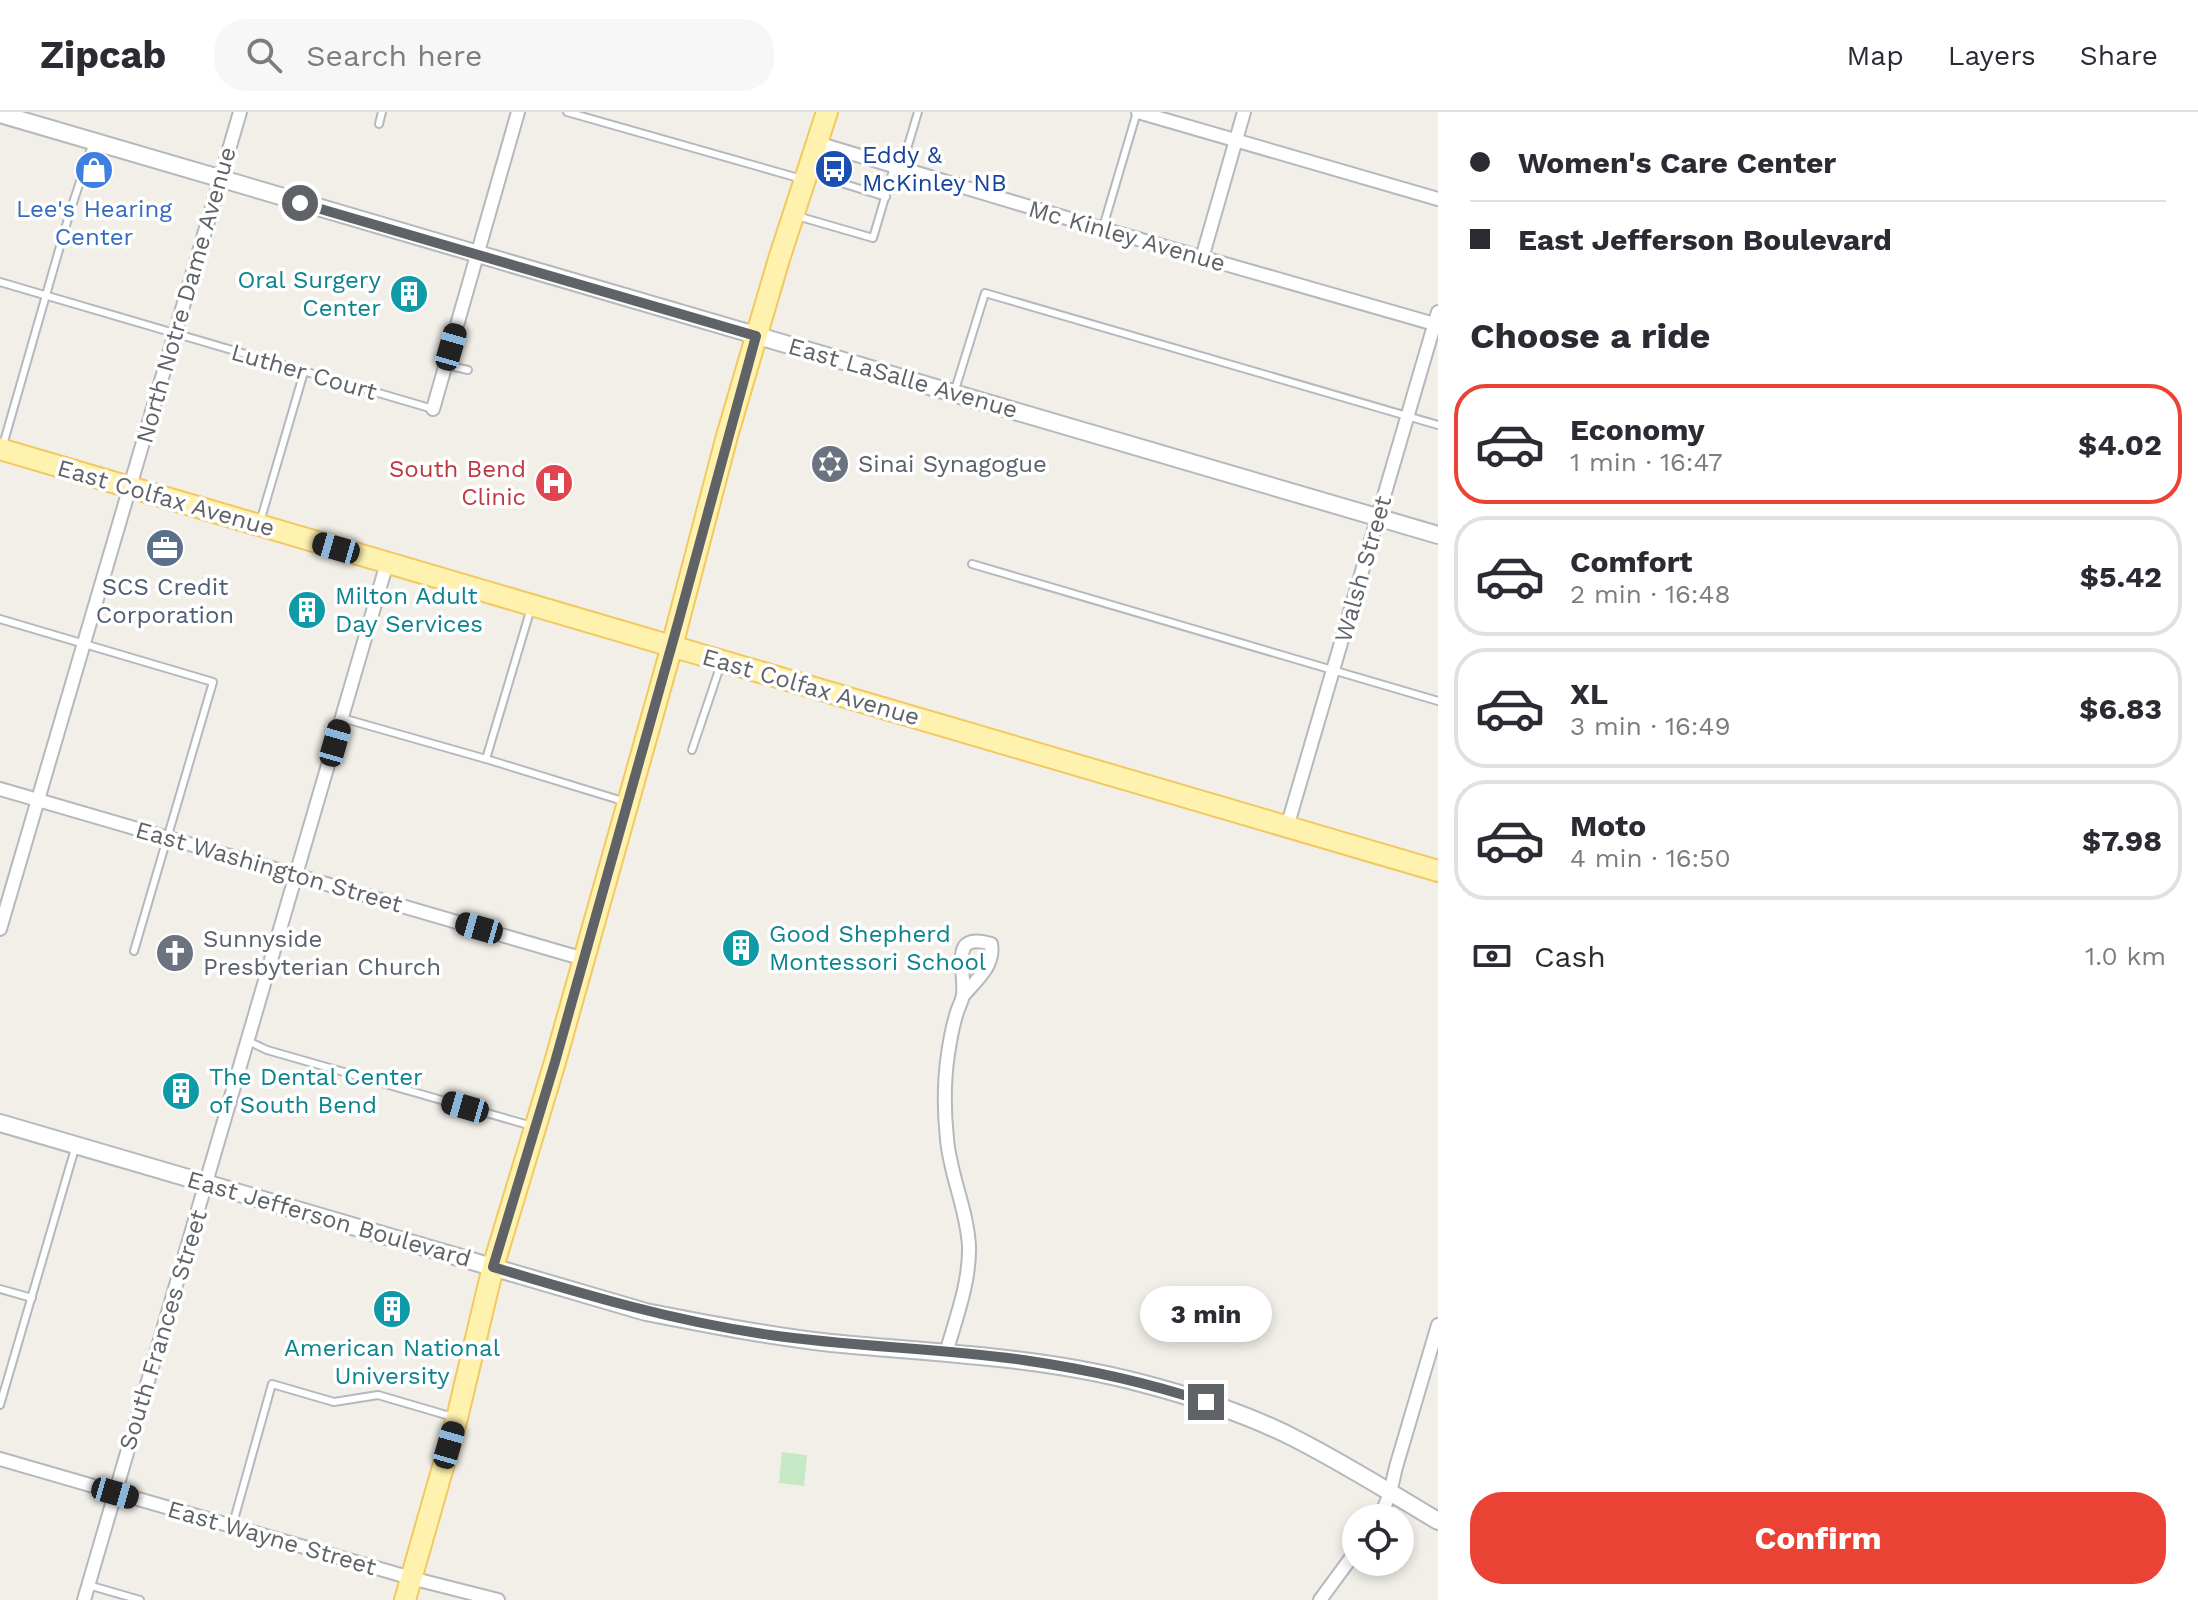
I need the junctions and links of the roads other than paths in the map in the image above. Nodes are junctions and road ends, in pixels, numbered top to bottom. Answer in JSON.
{"nodes":[{"id":1,"x":240,"y":112,"type":"edge"},
{"id":2,"x":382,"y":112,"type":"edge"},
{"id":3,"x":518,"y":112,"type":"edge"},
{"id":4,"x":567,"y":112,"type":"edge"},
{"id":5,"x":827,"y":112,"type":"edge"},
{"id":6,"x":918,"y":112,"type":"edge"},
{"id":7,"x":1138,"y":112,"type":"edge"},
{"id":8,"x":1244,"y":112,"type":"edge"},
{"id":9,"x":0,"y":114,"type":"edge"},
{"id":10,"x":379,"y":124,"type":"dead end"},
{"id":11,"x":1235,"y":140,"type":"junction"},
{"id":12,"x":93,"y":142,"type":"junction"},
{"id":13,"x":817,"y":143,"type":"junction"},
{"id":14,"x":898,"y":168,"type":"junction"},
{"id":15,"x":220,"y":179,"type":"junction"},
{"id":16,"x":806,"y":180,"type":"junction"},
{"id":17,"x":835,"y":181,"type":"dead end"},
{"id":18,"x":886,"y":197,"type":"junction"},
{"id":19,"x":1438,"y":199,"type":"edge"},
{"id":20,"x":793,"y":215,"type":"junction"},
{"id":21,"x":1103,"y":229,"type":"junction"},
{"id":22,"x":477,"y":255,"type":"junction"},
{"id":23,"x":1202,"y":258,"type":"junction"},
{"id":24,"x":0,"y":282,"type":"edge"},
{"id":25,"x":46,"y":295,"type":"junction"},
{"id":26,"x":1437,"y":321,"type":"edge"},
{"id":27,"x":175,"y":334,"type":"junction"},
{"id":28,"x":756,"y":336,"type":"junction"},
{"id":29,"x":446,"y":365,"type":"junction"},
{"id":30,"x":468,"y":370,"type":"dead end"},
{"id":31,"x":304,"y":372,"type":"junction"},
{"id":32,"x":954,"y":393,"type":"junction"},
{"id":33,"x":433,"y":409,"type":"joint"},
{"id":34,"x":1408,"y":416,"type":"junction"},
{"id":35,"x":1438,"y":425,"type":"edge"},
{"id":36,"x":1,"y":452,"type":"edge"},
{"id":37,"x":130,"y":488,"type":"junction"},
{"id":38,"x":1378,"y":517,"type":"junction"},
{"id":39,"x":259,"y":525,"type":"junction"},
{"id":40,"x":1438,"y":535,"type":"edge"},
{"id":41,"x":387,"y":563,"type":"junction"},
{"id":42,"x":972,"y":564,"type":"dead end"},
{"id":43,"x":532,"y":605,"type":"junction"},
{"id":44,"x":0,"y":619,"type":"edge"},
{"id":45,"x":84,"y":644,"type":"junction"},
{"id":46,"x":672,"y":646,"type":"junction"},
{"id":47,"x":722,"y":661,"type":"junction"},
{"id":48,"x":1334,"y":670,"type":"junction"},
{"id":49,"x":1438,"y":701,"type":"edge"},
{"id":50,"x":342,"y":718,"type":"junction"},
{"id":51,"x":692,"y":750,"type":"dead end"},
{"id":52,"x":486,"y":759,"type":"junction"},
{"id":53,"x":0,"y":789,"type":"edge"},
{"id":54,"x":38,"y":800,"type":"junction"},
{"id":55,"x":627,"y":803,"type":"junction"},
{"id":56,"x":1287,"y":827,"type":"junction"},
{"id":57,"x":168,"y":838,"type":"junction"},
{"id":58,"x":1438,"y":871,"type":"edge"},
{"id":59,"x":297,"y":875,"type":"junction"},
{"id":60,"x":0,"y":929,"type":"edge"},
{"id":61,"x":134,"y":951,"type":"dead end"},
{"id":62,"x":584,"y":959,"type":"junction"},
{"id":63,"x":963,"y":996,"type":"dead end"},
{"id":64,"x":248,"y":1041,"type":"junction"},
{"id":65,"x":0,"y":1123,"type":"edge"},
{"id":66,"x":536,"y":1128,"type":"junction"},
{"id":67,"x":76,"y":1145,"type":"junction"},
{"id":68,"x":206,"y":1183,"type":"junction"},
{"id":69,"x":493,"y":1267,"type":"junction"},
{"id":70,"x":0,"y":1289,"type":"edge"},
{"id":71,"x":32,"y":1298,"type":"junction"},
{"id":72,"x":1438,"y":1325,"type":"edge"},
{"id":73,"x":946,"y":1353,"type":"junction"},
{"id":74,"x":0,"y":1405,"type":"edge"},
{"id":75,"x":457,"y":1418,"type":"junction"},
{"id":76,"x":0,"y":1459,"type":"edge"},
{"id":77,"x":115,"y":1493,"type":"junction"},
{"id":78,"x":1390,"y":1493,"type":"junction"},
{"id":79,"x":1386,"y":1504,"type":"edge"},
{"id":80,"x":1438,"y":1521,"type":"edge"},
{"id":81,"x":232,"y":1527,"type":"junction"},
{"id":82,"x":1342,"y":1570,"type":"edge"},
{"id":83,"x":411,"y":1578,"type":"junction"},
{"id":84,"x":88,"y":1585,"type":"junction"},
{"id":85,"x":84,"y":1600,"type":"edge"},
{"id":86,"x":140,"y":1600,"type":"edge"},
{"id":87,"x":405,"y":1600,"type":"edge"},
{"id":88,"x":498,"y":1600,"type":"edge"},
{"id":89,"x":1320,"y":1600,"type":"edge"}],
"edges":[{"from":1,"to":15,"type":"street","name":"North Notre Dame Avenue"},
{"from":2,"to":10,"type":"lane"},
{"from":3,"to":22,"type":"street"},
{"from":4,"to":16,"type":"lane"},
{"from":5,"to":13,"type":"main road"},
{"from":6,"to":14,"type":"lane"},
{"from":7,"to":11,"type":"street"},
{"from":7,"to":21,"type":"lane"},
{"from":8,"to":11,"type":"street"},
{"from":9,"to":12,"type":"street","name":"East LaSalle Avenue"},
{"from":11,"to":19,"type":"street"},
{"from":11,"to":23,"type":"street"},
{"from":12,"to":15,"type":"street","name":"East LaSalle Avenue"},
{"from":12,"to":25,"type":"lane"},
{"from":13,"to":14,"type":"street","name":"Mc Kinley Avenue"},
{"from":13,"to":16,"type":"main road"},
{"from":14,"to":18,"type":"lane"},
{"from":14,"to":21,"type":"street","name":"Mc Kinley Avenue"},
{"from":15,"to":22,"type":"street","name":"East LaSalle Avenue"},
{"from":15,"to":27,"type":"street","name":"North Notre Dame Avenue"},
{"from":16,"to":20,"type":"main road"},
{"from":17,"to":18,"type":"lane"},
{"from":18,"to":20,"type":"lane"},
{"from":20,"to":28,"type":"main road"},
{"from":21,"to":23,"type":"street","name":"Mc Kinley Avenue"},
{"from":22,"to":28,"type":"street","name":"East LaSalle Avenue"},
{"from":22,"to":29,"type":"street"},
{"from":23,"to":26,"type":"street","name":"Mc Kinley Avenue"},
{"from":24,"to":25,"type":"lane","name":"Luther Court"},
{"from":25,"to":27,"type":"lane","name":"Luther Court"},
{"from":25,"to":36,"type":"lane"},
{"from":26,"to":34,"type":"street","name":"Walsh Street"},
{"from":27,"to":31,"type":"lane","name":"Luther Court"},
{"from":27,"to":37,"type":"street","name":"North Notre Dame Avenue"},
{"from":28,"to":32,"type":"street","name":"East LaSalle Avenue"},
{"from":28,"to":46,"type":"main road"},
{"from":29,"to":30,"type":"lane"},
{"from":29,"to":33,"type":"street"},
{"from":31,"to":33,"type":"lane","name":"Luther Court"},
{"from":31,"to":39,"type":"lane"},
{"from":32,"to":34,"type":"lane"},
{"from":32,"to":38,"type":"street","name":"East LaSalle Avenue"},
{"from":34,"to":35,"type":"lane"},
{"from":34,"to":38,"type":"street","name":"Walsh Street"},
{"from":36,"to":37,"type":"main road","name":"East Colfax Avenue"},
{"from":37,"to":39,"type":"main road","name":"East Colfax Avenue"},
{"from":37,"to":45,"type":"street","name":"North Notre Dame Avenue"},
{"from":38,"to":40,"type":"street","name":"East LaSalle Avenue"},
{"from":38,"to":48,"type":"street","name":"Walsh Street"},
{"from":39,"to":41,"type":"main road","name":"East Colfax Avenue"},
{"from":41,"to":43,"type":"main road","name":"East Colfax Avenue"},
{"from":41,"to":50,"type":"street","name":"South Frances Street"},
{"from":42,"to":48,"type":"lane"},
{"from":43,"to":46,"type":"main road","name":"East Colfax Avenue"},
{"from":43,"to":52,"type":"lane"},
{"from":44,"to":45,"type":"lane"},
{"from":45,"to":54,"type":"street","name":"North Notre Dame Avenue"},
{"from":45,"to":57,"type":"lane"},
{"from":46,"to":47,"type":"main road","name":"East Colfax Avenue"},
{"from":46,"to":55,"type":"main road"},
{"from":47,"to":51,"type":"lane"},
{"from":47,"to":56,"type":"main road","name":"East Colfax Avenue"},
{"from":48,"to":49,"type":"lane"},
{"from":48,"to":56,"type":"street","name":"Walsh Street"},
{"from":50,"to":52,"type":"lane"},
{"from":50,"to":59,"type":"street","name":"South Frances Street"},
{"from":52,"to":55,"type":"lane"},
{"from":53,"to":54,"type":"street","name":"East Washington Street"},
{"from":54,"to":57,"type":"street","name":"East Washington Street"},
{"from":54,"to":60,"type":"street","name":"North Notre Dame Avenue"},
{"from":55,"to":62,"type":"main road"},
{"from":56,"to":58,"type":"main road","name":"East Colfax Avenue"},
{"from":57,"to":59,"type":"street","name":"East Washington Street"},
{"from":57,"to":61,"type":"lane"},
{"from":59,"to":62,"type":"street","name":"East Washington Street"},
{"from":59,"to":64,"type":"street","name":"South Frances Street"},
{"from":62,"to":66,"type":"main road"},
{"from":63,"to":73,"type":"street"},
{"from":64,"to":66,"type":"lane"},
{"from":64,"to":68,"type":"street","name":"South Frances Street"},
{"from":65,"to":67,"type":"street","name":"East Jefferson Boulevard"},
{"from":66,"to":69,"type":"main road"},
{"from":67,"to":68,"type":"street","name":"East Jefferson Boulevard"},
{"from":67,"to":71,"type":"lane"},
{"from":68,"to":69,"type":"street","name":"East Jefferson Boulevard"},
{"from":68,"to":77,"type":"street","name":"South Frances Street"},
{"from":69,"to":73,"type":"street","name":"East Jefferson Boulevard"},
{"from":69,"to":75,"type":"main road"},
{"from":70,"to":71,"type":"lane"},
{"from":71,"to":74,"type":"lane"},
{"from":72,"to":78,"type":"street"},
{"from":73,"to":78,"type":"street","name":"East Jefferson Boulevard"},
{"from":75,"to":81,"type":"lane"},
{"from":75,"to":83,"type":"main road"},
{"from":76,"to":77,"type":"street","name":"East Wayne Street"},
{"from":77,"to":81,"type":"street","name":"East Wayne Street"},
{"from":77,"to":84,"type":"street","name":"South Frances Street"},
{"from":78,"to":79,"type":"street"},
{"from":78,"to":80,"type":"street","name":"East Jefferson Boulevard"},
{"from":81,"to":83,"type":"street","name":"East Wayne Street"},
{"from":82,"to":89,"type":"street"},
{"from":83,"to":87,"type":"main road"},
{"from":83,"to":88,"type":"street","name":"East Wayne Street"},
{"from":84,"to":85,"type":"street","name":"South Frances Street"},
{"from":84,"to":86,"type":"lane"}]}
